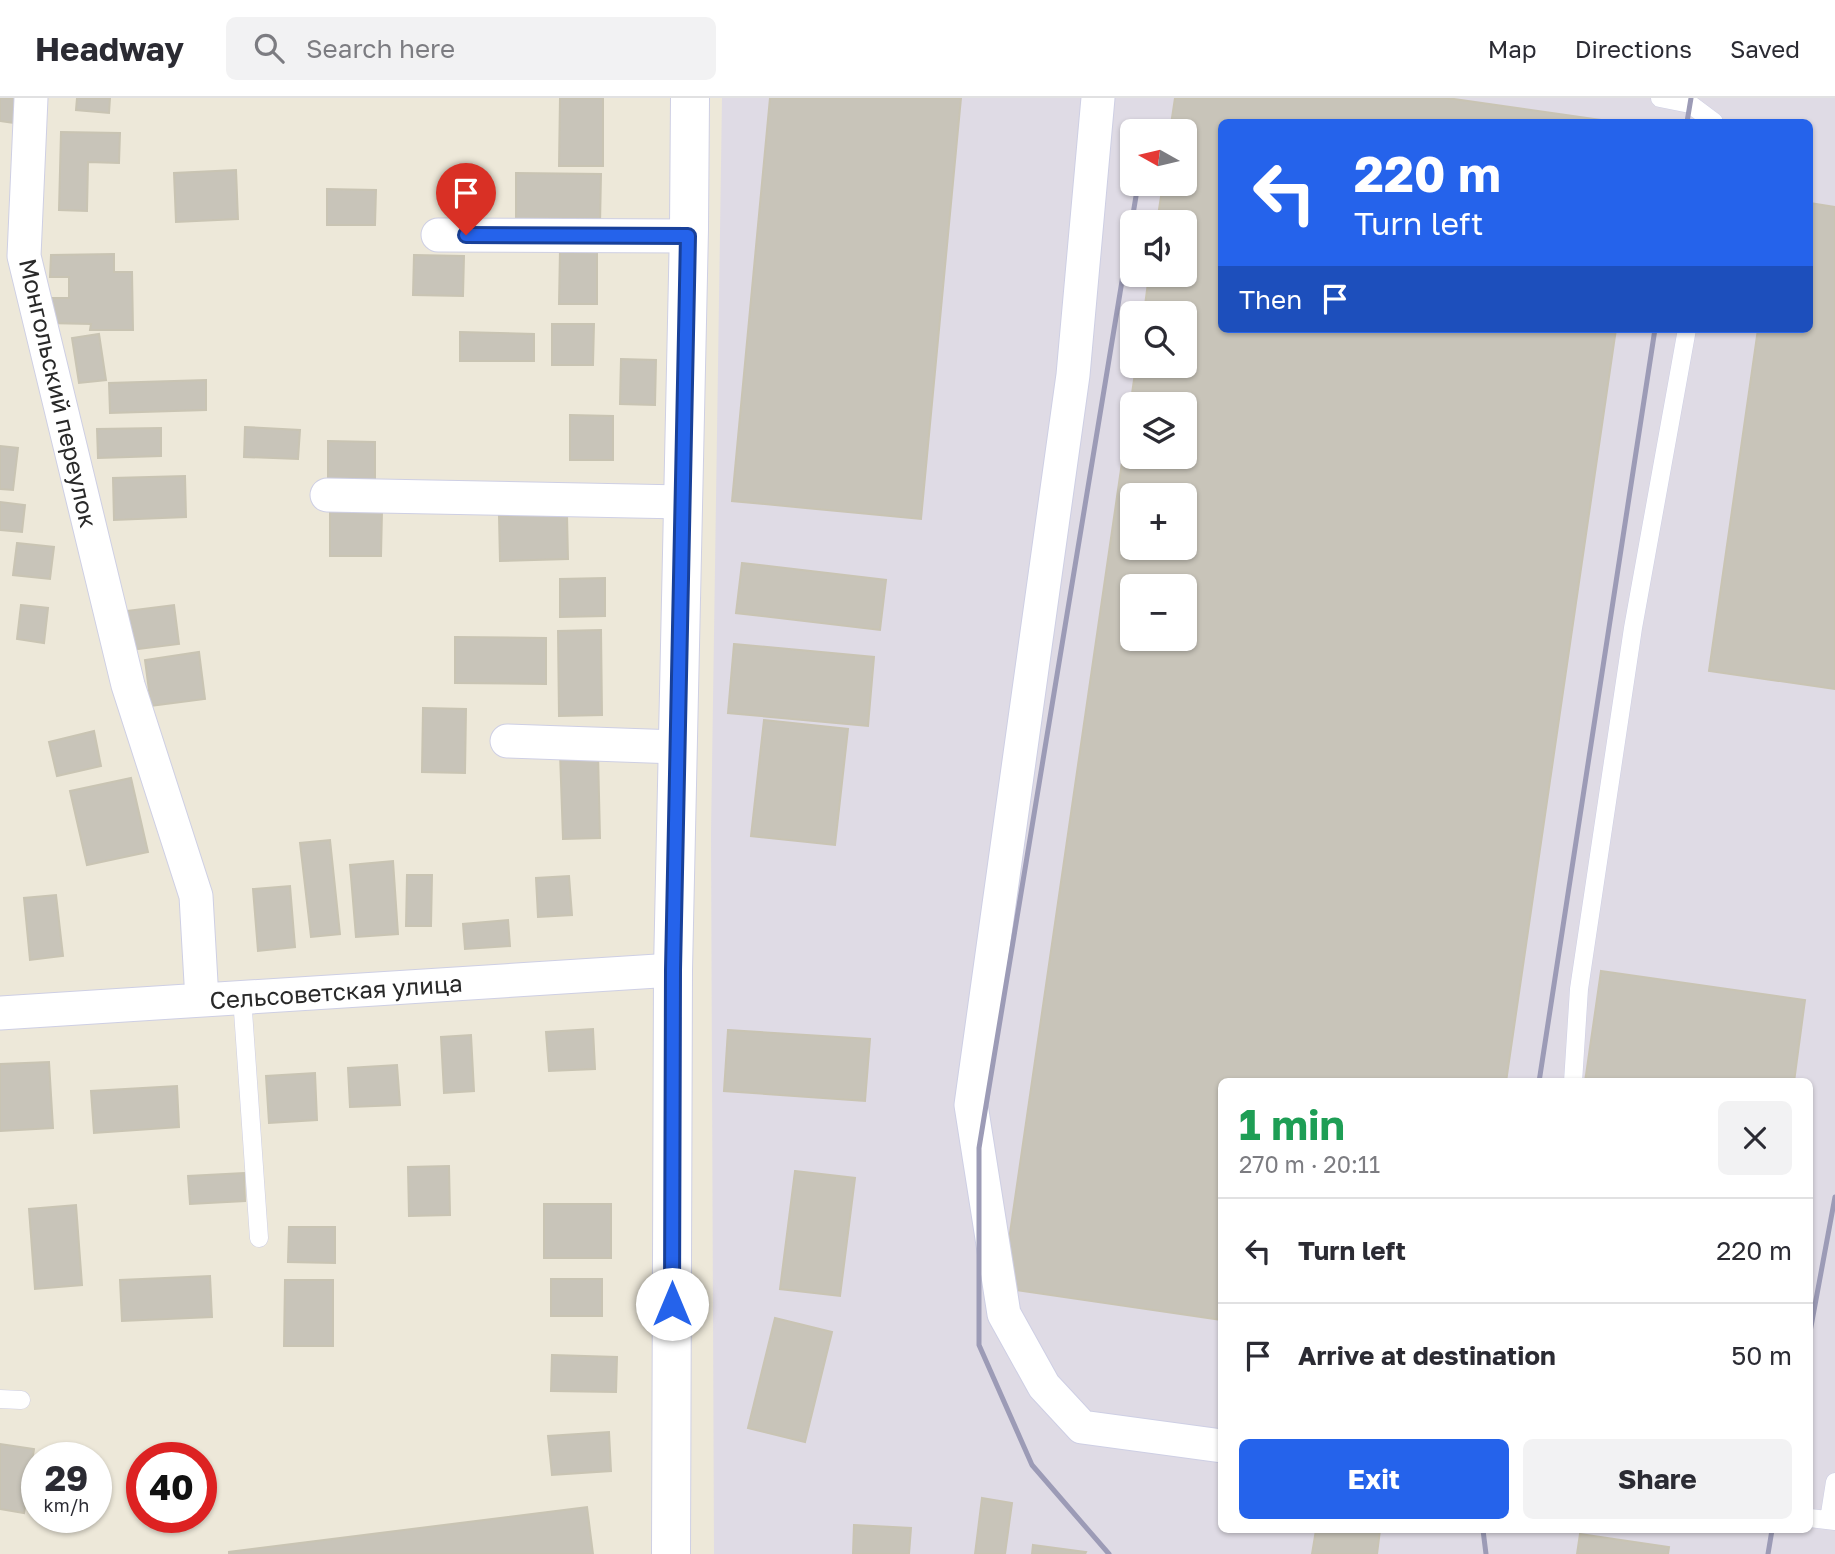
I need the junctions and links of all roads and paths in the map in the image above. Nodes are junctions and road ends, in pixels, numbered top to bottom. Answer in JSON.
{"nodes":[{"id":1,"x":31,"y":98,"type":"edge"},
{"id":2,"x":690,"y":98,"type":"edge"},
{"id":3,"x":1098,"y":98,"type":"edge"},
{"id":4,"x":1660,"y":98,"type":"edge"},
{"id":5,"x":1710,"y":119,"type":"edge"},
{"id":6,"x":438,"y":234,"type":"dead end"},
{"id":7,"x":688,"y":236,"type":"junction"},
{"id":8,"x":12,"y":254,"type":"edge"},
{"id":9,"x":1686,"y":333,"type":"edge"},
{"id":10,"x":327,"y":495,"type":"dead end"},
{"id":11,"x":683,"y":502,"type":"junction"},
{"id":12,"x":507,"y":741,"type":"dead end"},
{"id":13,"x":677,"y":747,"type":"junction"},
{"id":14,"x":673,"y":970,"type":"junction"},
{"id":15,"x":242,"y":997,"type":"junction"},
{"id":16,"x":202,"y":1000,"type":"junction"},
{"id":17,"x":0,"y":1013,"type":"edge"},
{"id":18,"x":1573,"y":1078,"type":"edge"},
{"id":19,"x":259,"y":1238,"type":"dead end"},
{"id":20,"x":0,"y":1399,"type":"edge"},
{"id":21,"x":21,"y":1400,"type":"dead end"},
{"id":22,"x":1218,"y":1445,"type":"edge"},
{"id":23,"x":1835,"y":1482,"type":"edge"},
{"id":24,"x":1813,"y":1518,"type":"edge"},
{"id":25,"x":1832,"y":1521,"type":"edge"},
{"id":26,"x":671,"y":1554,"type":"edge"}],
"edges":[{"from":1,"to":8,"type":"street","name":"Монгольский переулок"},
{"from":2,"to":7,"type":"street"},
{"from":3,"to":22,"type":"street"},
{"from":4,"to":5,"type":"lane"},
{"from":6,"to":7,"type":"street"},
{"from":7,"to":11,"type":"street"},
{"from":8,"to":16,"type":"street","name":"Монгольский переулок"},
{"from":9,"to":18,"type":"lane"},
{"from":10,"to":11,"type":"street"},
{"from":11,"to":13,"type":"street"},
{"from":12,"to":13,"type":"street"},
{"from":13,"to":14,"type":"street"},
{"from":14,"to":15,"type":"street","name":"Сельсоветская улица"},
{"from":14,"to":26,"type":"street"},
{"from":15,"to":16,"type":"street","name":"Сельсоветская улица"},
{"from":15,"to":19,"type":"lane"},
{"from":16,"to":17,"type":"street","name":"Сельсоветская улица"},
{"from":20,"to":21,"type":"lane"},
{"from":23,"to":25,"type":"lane"},
{"from":24,"to":25,"type":"lane"}]}
